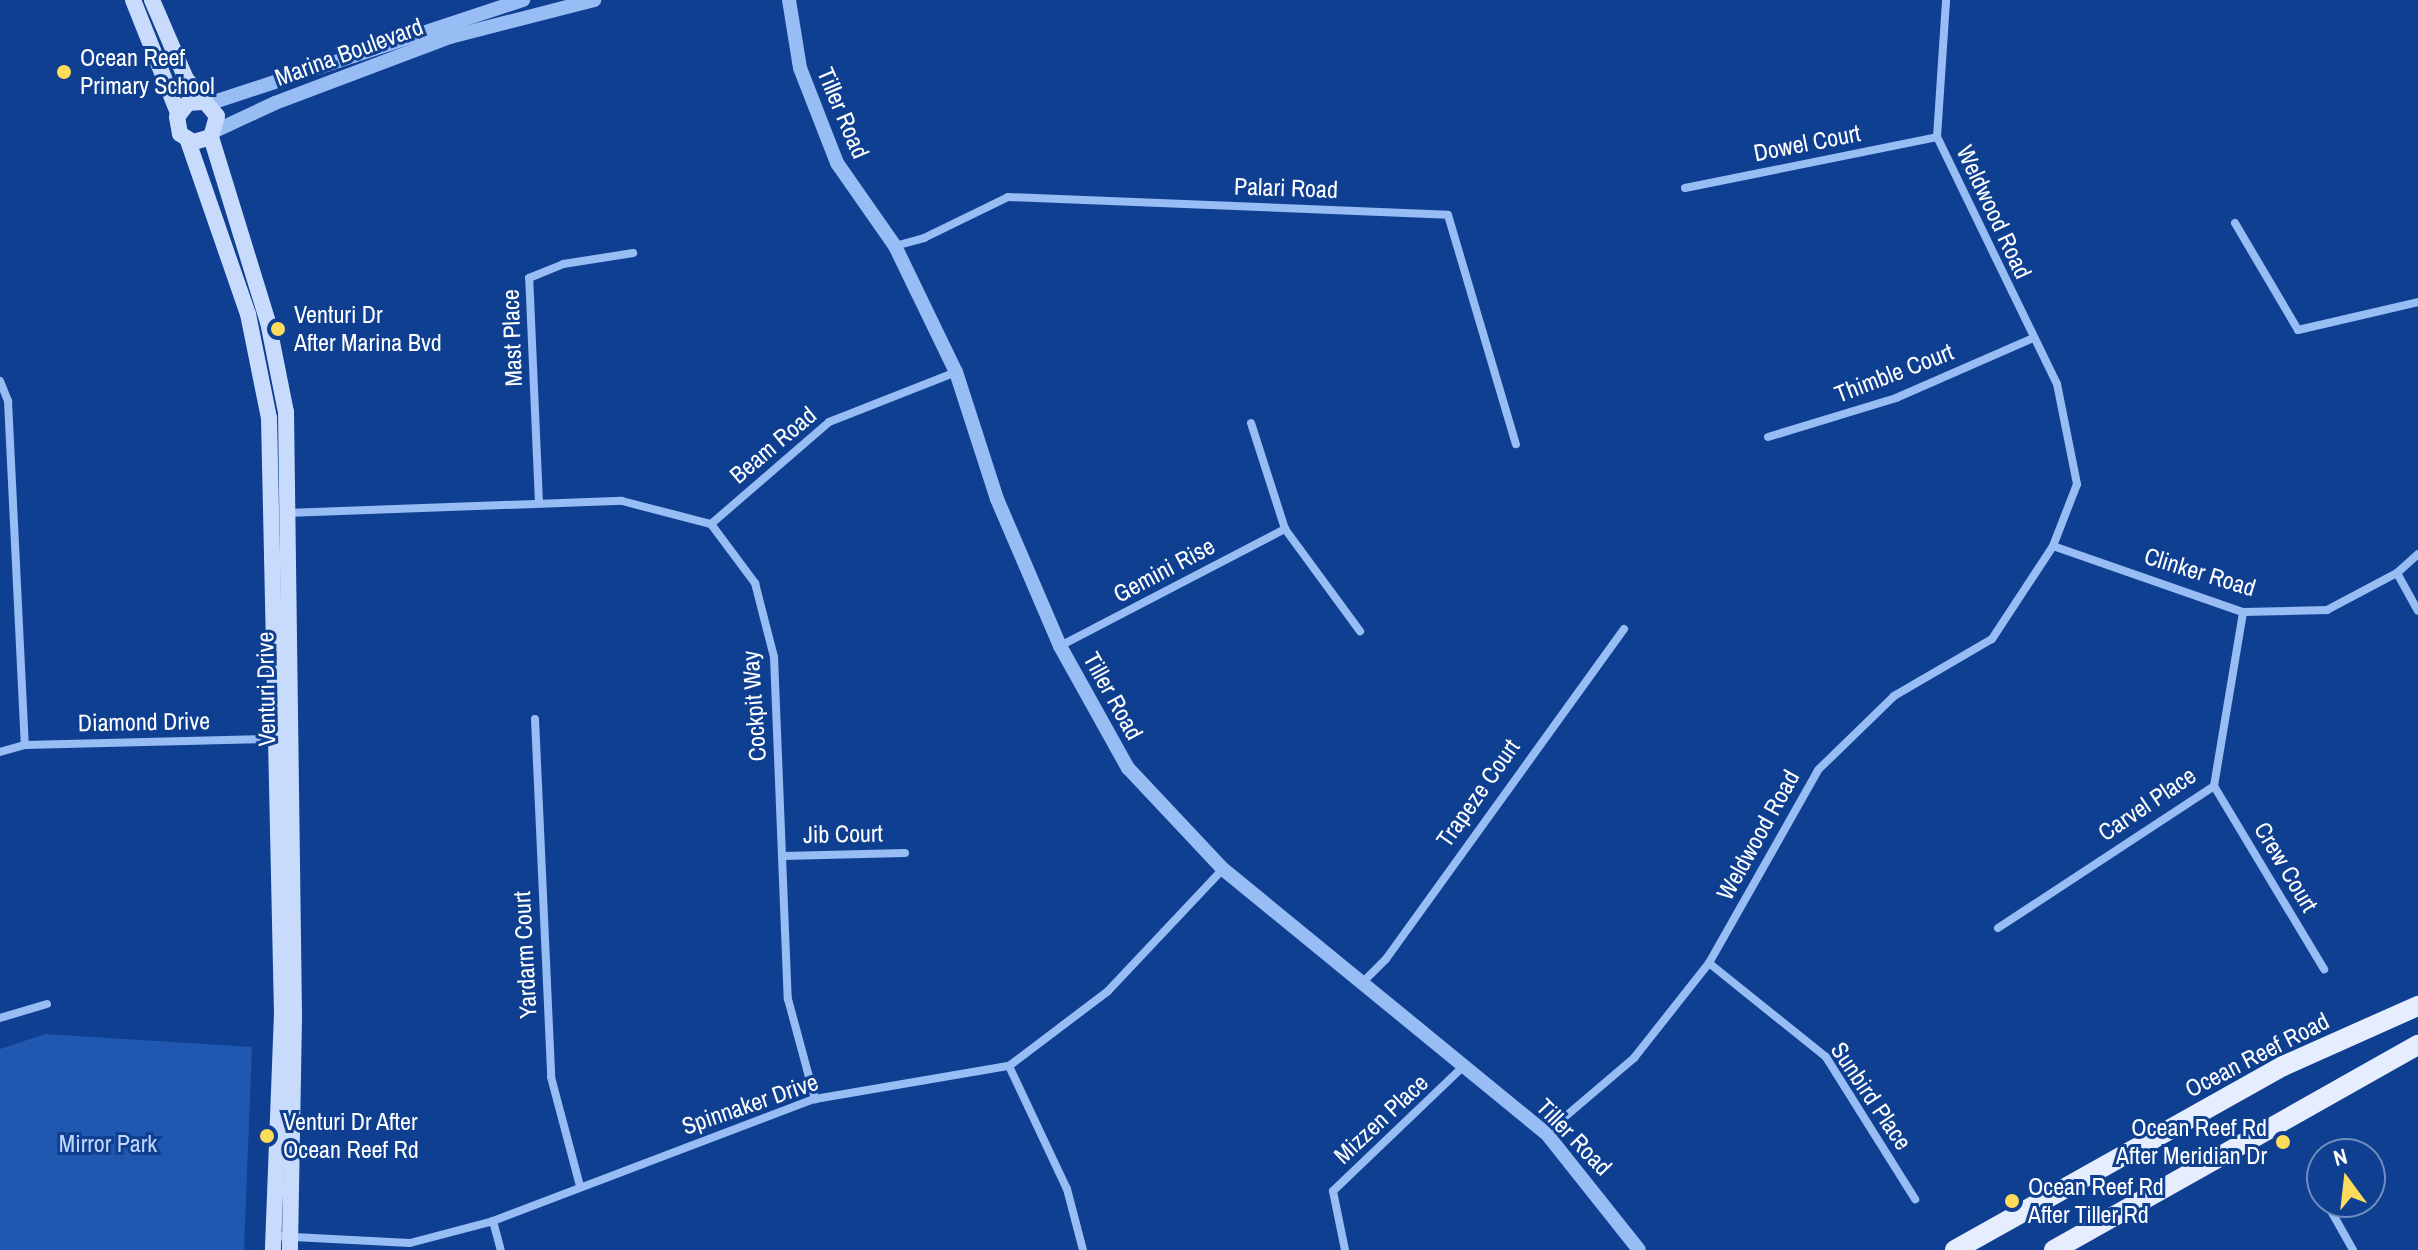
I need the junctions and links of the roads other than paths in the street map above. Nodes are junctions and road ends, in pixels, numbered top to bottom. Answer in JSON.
{"nodes":[{"id":1,"x":133,"y":0,"type":"edge"},
{"id":2,"x":152,"y":0,"type":"edge"},
{"id":3,"x":523,"y":0,"type":"edge"},
{"id":4,"x":594,"y":0,"type":"edge"},
{"id":5,"x":789,"y":0,"type":"edge"},
{"id":6,"x":1946,"y":0,"type":"edge"},
{"id":7,"x":205,"y":103,"type":"junction"},
{"id":8,"x":178,"y":113,"type":"junction"},
{"id":9,"x":213,"y":134,"type":"junction"},
{"id":10,"x":1937,"y":137,"type":"junction"},
{"id":11,"x":188,"y":141,"type":"junction"},
{"id":12,"x":1685,"y":188,"type":"dead end"},
{"id":13,"x":2235,"y":223,"type":"dead end"},
{"id":14,"x":895,"y":246,"type":"junction"},
{"id":15,"x":633,"y":253,"type":"dead end"},
{"id":16,"x":2418,"y":302,"type":"edge"},
{"id":17,"x":2031,"y":339,"type":"junction"},
{"id":18,"x":956,"y":372,"type":"junction"},
{"id":19,"x":0,"y":381,"type":"edge"},
{"id":20,"x":1251,"y":423,"type":"dead end"},
{"id":21,"x":1768,"y":437,"type":"dead end"},
{"id":22,"x":1516,"y":444,"type":"dead end"},
{"id":23,"x":539,"y":503,"type":"junction"},
{"id":24,"x":279,"y":514,"type":"junction"},
{"id":25,"x":711,"y":524,"type":"junction"},
{"id":26,"x":1285,"y":529,"type":"junction"},
{"id":27,"x":2053,"y":546,"type":"junction"},
{"id":28,"x":2418,"y":554,"type":"edge"},
{"id":29,"x":2397,"y":573,"type":"junction"},
{"id":30,"x":2418,"y":611,"type":"edge"},
{"id":31,"x":2243,"y":612,"type":"junction"},
{"id":32,"x":1624,"y":629,"type":"dead end"},
{"id":33,"x":1360,"y":631,"type":"dead end"},
{"id":34,"x":1060,"y":646,"type":"junction"},
{"id":35,"x":535,"y":719,"type":"dead end"},
{"id":36,"x":282,"y":739,"type":"junction"},
{"id":37,"x":25,"y":745,"type":"junction"},
{"id":38,"x":0,"y":752,"type":"edge"},
{"id":39,"x":2214,"y":786,"type":"junction"},
{"id":40,"x":905,"y":853,"type":"dead end"},
{"id":41,"x":783,"y":856,"type":"junction"},
{"id":42,"x":1223,"y":869,"type":"junction"},
{"id":43,"x":1998,"y":928,"type":"dead end"},
{"id":44,"x":1709,"y":963,"type":"junction"},
{"id":45,"x":2324,"y":969,"type":"dead end"},
{"id":46,"x":1364,"y":981,"type":"junction"},
{"id":47,"x":47,"y":1004,"type":"dead end"},
{"id":48,"x":2418,"y":1006,"type":"edge"},
{"id":49,"x":0,"y":1018,"type":"edge"},
{"id":50,"x":2418,"y":1045,"type":"edge"},
{"id":51,"x":1009,"y":1066,"type":"junction"},
{"id":52,"x":1464,"y":1066,"type":"junction"},
{"id":53,"x":815,"y":1099,"type":"junction"},
{"id":54,"x":1546,"y":1133,"type":"junction"},
{"id":55,"x":580,"y":1186,"type":"junction"},
{"id":56,"x":1915,"y":1199,"type":"dead end"},
{"id":57,"x":2335,"y":1218,"type":"edge"},
{"id":58,"x":493,"y":1221,"type":"junction"},
{"id":59,"x":282,"y":1244,"type":"edge"},
{"id":60,"x":501,"y":1250,"type":"edge"},
{"id":61,"x":1083,"y":1250,"type":"edge"},
{"id":62,"x":1345,"y":1250,"type":"edge"},
{"id":63,"x":1639,"y":1250,"type":"edge"},
{"id":64,"x":1955,"y":1250,"type":"edge"},
{"id":65,"x":2054,"y":1250,"type":"edge"},
{"id":66,"x":2353,"y":1250,"type":"edge"}],
"edges":[{"from":1,"to":8,"type":"main road"},
{"from":2,"to":7,"type":"main road"},
{"from":3,"to":7,"type":"street","name":"Marina Boulevard"},
{"from":4,"to":9,"type":"street","name":"Marina Boulevard"},
{"from":5,"to":14,"type":"street","name":"Tiller Road"},
{"from":6,"to":10,"type":"street","name":"Weldwood Road"},
{"from":7,"to":8,"type":"main road"},
{"from":7,"to":9,"type":"main road"},
{"from":8,"to":11,"type":"main road"},
{"from":9,"to":11,"type":"main road"},
{"from":9,"to":24,"type":"main road","name":"Venturi Drive"},
{"from":10,"to":12,"type":"street","name":"Dowel Court"},
{"from":10,"to":17,"type":"street","name":"Weldwood Road"},
{"from":11,"to":24,"type":"main road","name":"Venturi Drive"},
{"from":13,"to":16,"type":"street"},
{"from":14,"to":18,"type":"street","name":"Tiller Road"},
{"from":14,"to":22,"type":"street","name":"Palari Road"},
{"from":15,"to":23,"type":"street","name":"Mast Place"},
{"from":17,"to":21,"type":"street","name":"Thimble Court"},
{"from":17,"to":27,"type":"street","name":"Weldwood Road"},
{"from":18,"to":25,"type":"street","name":"Beam Road"},
{"from":18,"to":34,"type":"street","name":"Tiller Road"},
{"from":19,"to":37,"type":"street"},
{"from":20,"to":26,"type":"street"},
{"from":23,"to":24,"type":"street"},
{"from":23,"to":25,"type":"street"},
{"from":24,"to":36,"type":"main road","name":"Venturi Drive"},
{"from":25,"to":41,"type":"street","name":"Cockpit Way"},
{"from":26,"to":33,"type":"street"},
{"from":26,"to":34,"type":"street","name":"Gemini Rise"},
{"from":27,"to":31,"type":"street","name":"Clinker Road"},
{"from":27,"to":44,"type":"street","name":"Weldwood Road"},
{"from":28,"to":29,"type":"street","name":"Clinker Road"},
{"from":29,"to":30,"type":"street"},
{"from":29,"to":31,"type":"street","name":"Clinker Road"},
{"from":31,"to":39,"type":"street","name":"Carvel Place"},
{"from":32,"to":46,"type":"street","name":"Trapeze Court"},
{"from":34,"to":42,"type":"street","name":"Tiller Road"},
{"from":35,"to":55,"type":"street","name":"Yardarm Court"},
{"from":36,"to":37,"type":"street","name":"Diamond Drive"},
{"from":36,"to":59,"type":"main road","name":"Venturi Drive"},
{"from":37,"to":38,"type":"street","name":"Diamond Drive"},
{"from":39,"to":43,"type":"street","name":"Carvel Place"},
{"from":39,"to":45,"type":"street","name":"Crew Court"},
{"from":40,"to":41,"type":"street","name":"Jib Court"},
{"from":41,"to":53,"type":"street","name":"Cockpit Way"},
{"from":42,"to":46,"type":"street","name":"Tiller Road"},
{"from":42,"to":51,"type":"street","name":"Spinnaker Drive"},
{"from":44,"to":54,"type":"street","name":"Weldwood Road"},
{"from":44,"to":56,"type":"street","name":"Sunbird Place"},
{"from":46,"to":52,"type":"street","name":"Tiller Road"},
{"from":47,"to":49,"type":"street"},
{"from":48,"to":64,"type":"main road","name":"Ocean Reef Road"},
{"from":50,"to":65,"type":"main road"},
{"from":51,"to":53,"type":"street","name":"Spinnaker Drive"},
{"from":51,"to":61,"type":"street"},
{"from":52,"to":54,"type":"street","name":"Tiller Road"},
{"from":52,"to":62,"type":"street","name":"Mizzen Place"},
{"from":53,"to":55,"type":"street","name":"Spinnaker Drive"},
{"from":54,"to":63,"type":"street","name":"Tiller Road"},
{"from":55,"to":58,"type":"street","name":"Spinnaker Drive"},
{"from":57,"to":66,"type":"street"},
{"from":58,"to":59,"type":"street","name":"Spinnaker Drive"},
{"from":58,"to":60,"type":"street"}]}
